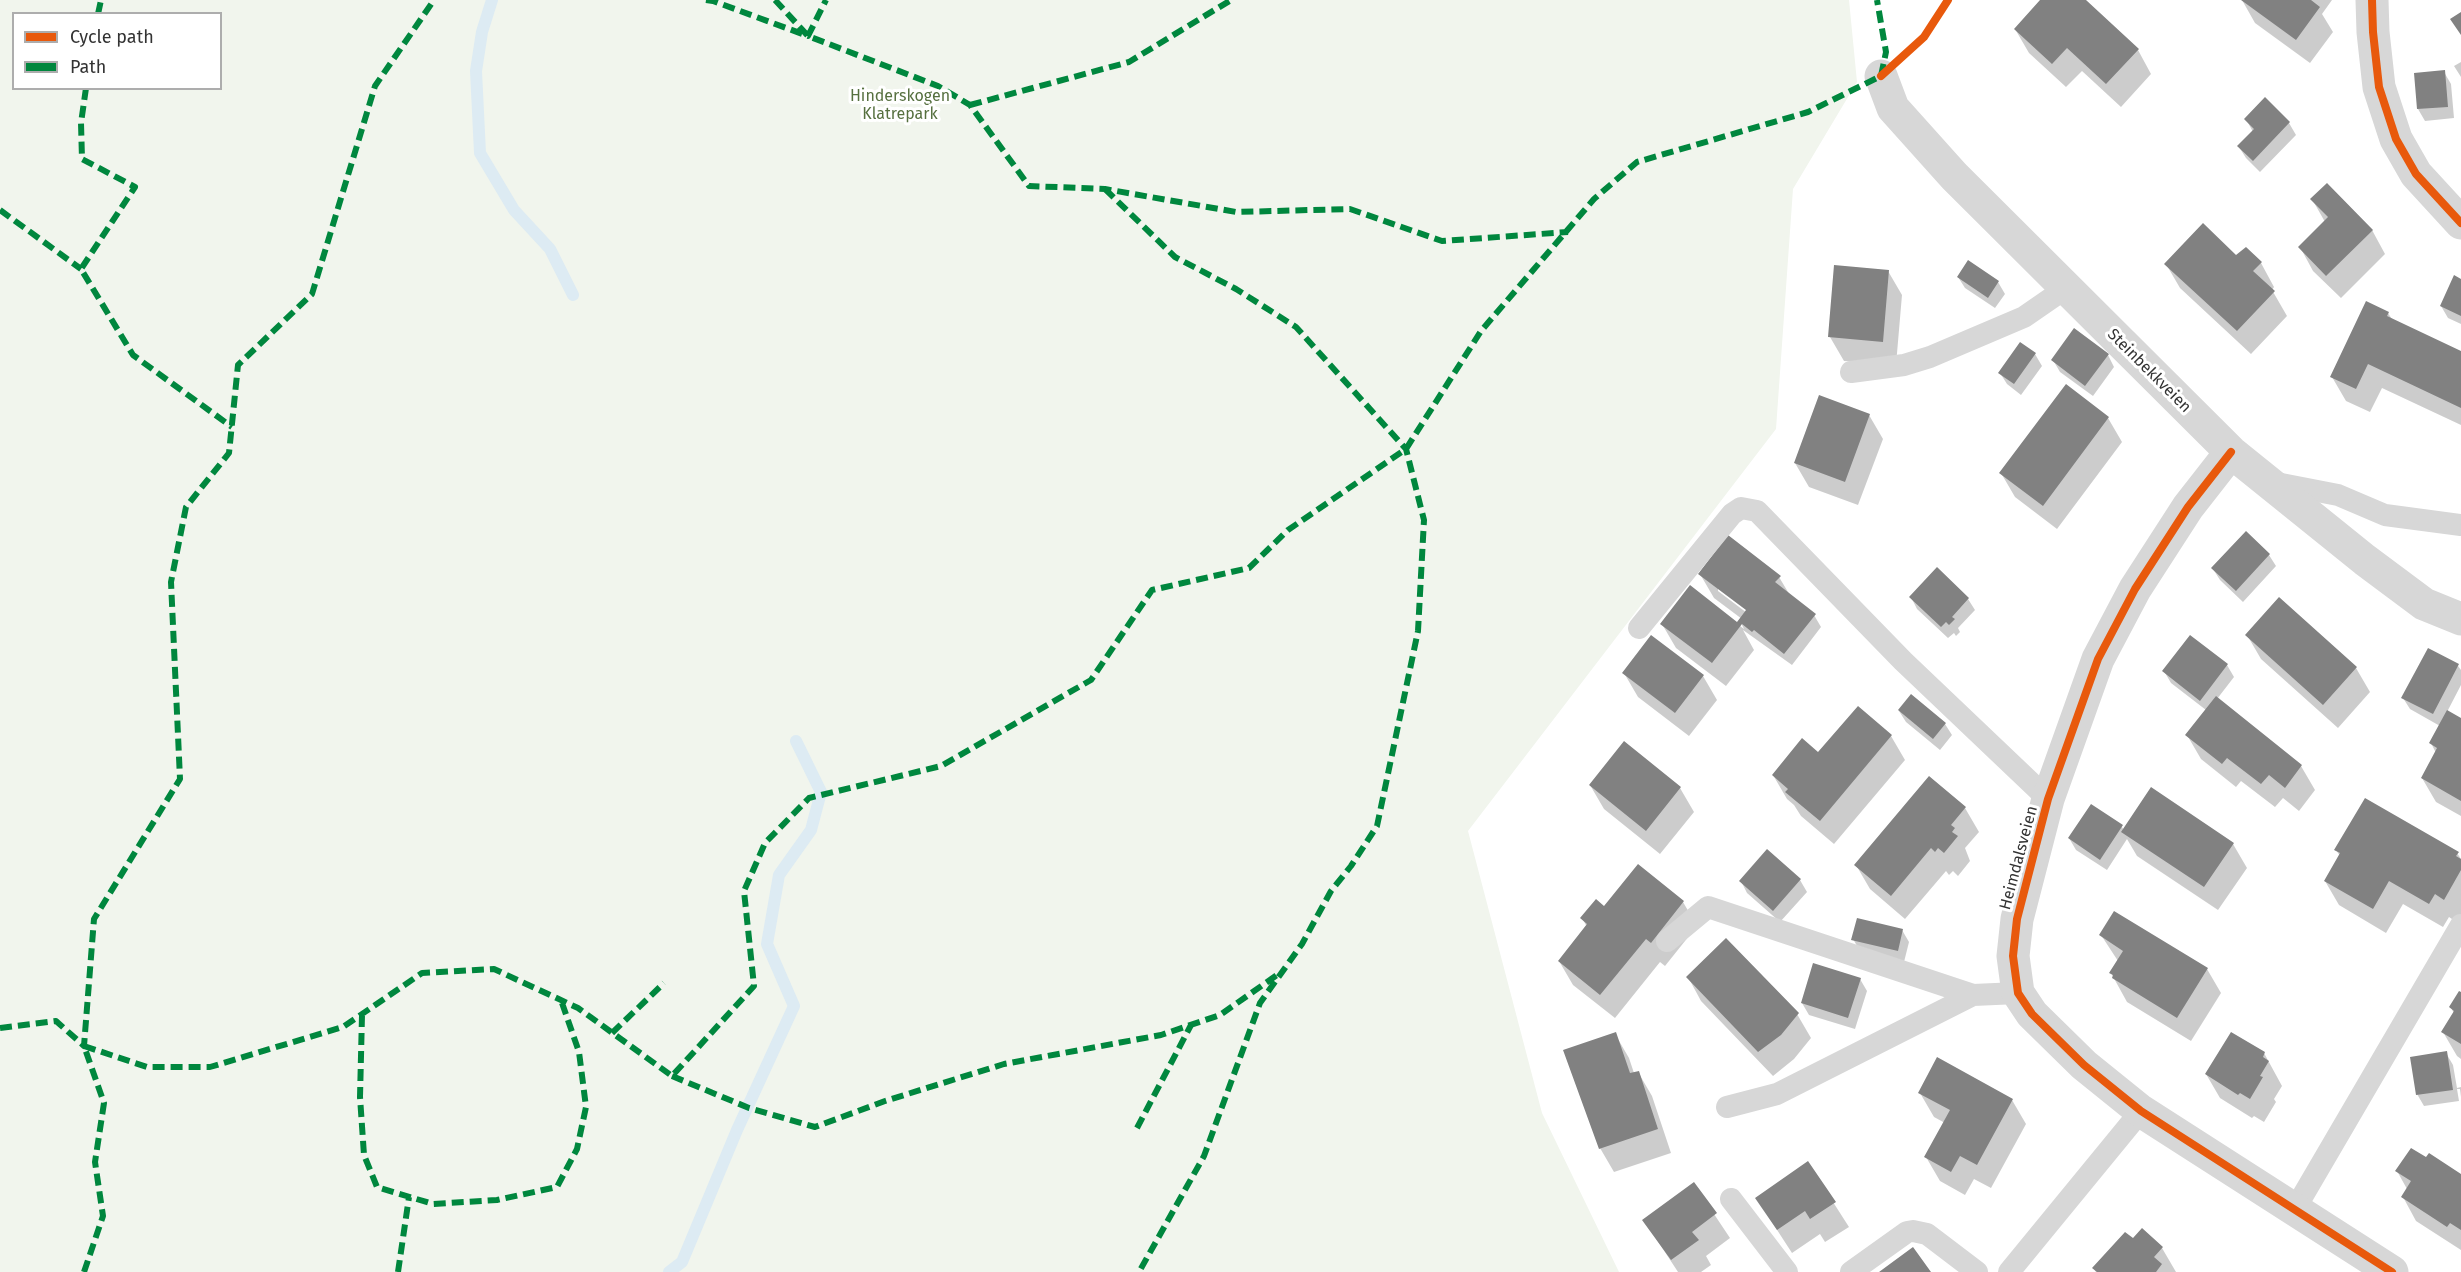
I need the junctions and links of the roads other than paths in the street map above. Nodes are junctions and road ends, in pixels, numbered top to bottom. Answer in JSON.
{"nodes":[{"id":1,"x":2373,"y":0,"type":"edge"},
{"id":2,"x":1881,"y":76,"type":"dead end"},
{"id":3,"x":2461,"y":224,"type":"edge"},
{"id":4,"x":2066,"y":288,"type":"junction"},
{"id":5,"x":1851,"y":372,"type":"dead end"},
{"id":6,"x":2231,"y":452,"type":"junction"},
{"id":7,"x":2264,"y":481,"type":"junction"},
{"id":8,"x":2461,"y":525,"type":"edge"},
{"id":9,"x":2461,"y":619,"type":"edge"},
{"id":10,"x":1639,"y":628,"type":"dead end"},
{"id":11,"x":2048,"y":799,"type":"junction"},
{"id":12,"x":2461,"y":925,"type":"edge"},
{"id":13,"x":1667,"y":941,"type":"dead end"},
{"id":14,"x":2018,"y":993,"type":"junction"},
{"id":15,"x":1973,"y":995,"type":"junction"},
{"id":16,"x":1727,"y":1107,"type":"dead end"},
{"id":17,"x":2141,"y":1112,"type":"junction"},
{"id":18,"x":1731,"y":1199,"type":"dead end"},
{"id":19,"x":2295,"y":1209,"type":"junction"},
{"id":20,"x":1787,"y":1272,"type":"edge"},
{"id":21,"x":1851,"y":1272,"type":"edge"},
{"id":22,"x":1977,"y":1272,"type":"edge"},
{"id":23,"x":2008,"y":1272,"type":"edge"},
{"id":24,"x":2392,"y":1272,"type":"edge"}],
"edges":[{"from":1,"to":3,"type":"street"},
{"from":2,"to":4,"type":"street","name":"Steinbekkveien"},
{"from":4,"to":5,"type":"lane"},
{"from":4,"to":6,"type":"street","name":"Steinbekkveien"},
{"from":6,"to":7,"type":"street","name":"Steinbekkveien"},
{"from":6,"to":11,"type":"street","name":"Heimdalsveien"},
{"from":7,"to":8,"type":"lane"},
{"from":7,"to":9,"type":"street","name":"Steinbekkveien"},
{"from":10,"to":11,"type":"lane"},
{"from":11,"to":14,"type":"street","name":"Heimdalsveien"},
{"from":12,"to":19,"type":"lane"},
{"from":13,"to":15,"type":"lane"},
{"from":14,"to":15,"type":"lane"},
{"from":14,"to":17,"type":"street","name":"Heimdalsveien"},
{"from":15,"to":16,"type":"lane"},
{"from":17,"to":19,"type":"street","name":"Heimdalsveien"},
{"from":17,"to":23,"type":"lane"},
{"from":18,"to":20,"type":"lane"},
{"from":19,"to":24,"type":"street","name":"Heimdalsveien"},
{"from":21,"to":22,"type":"lane"}]}
